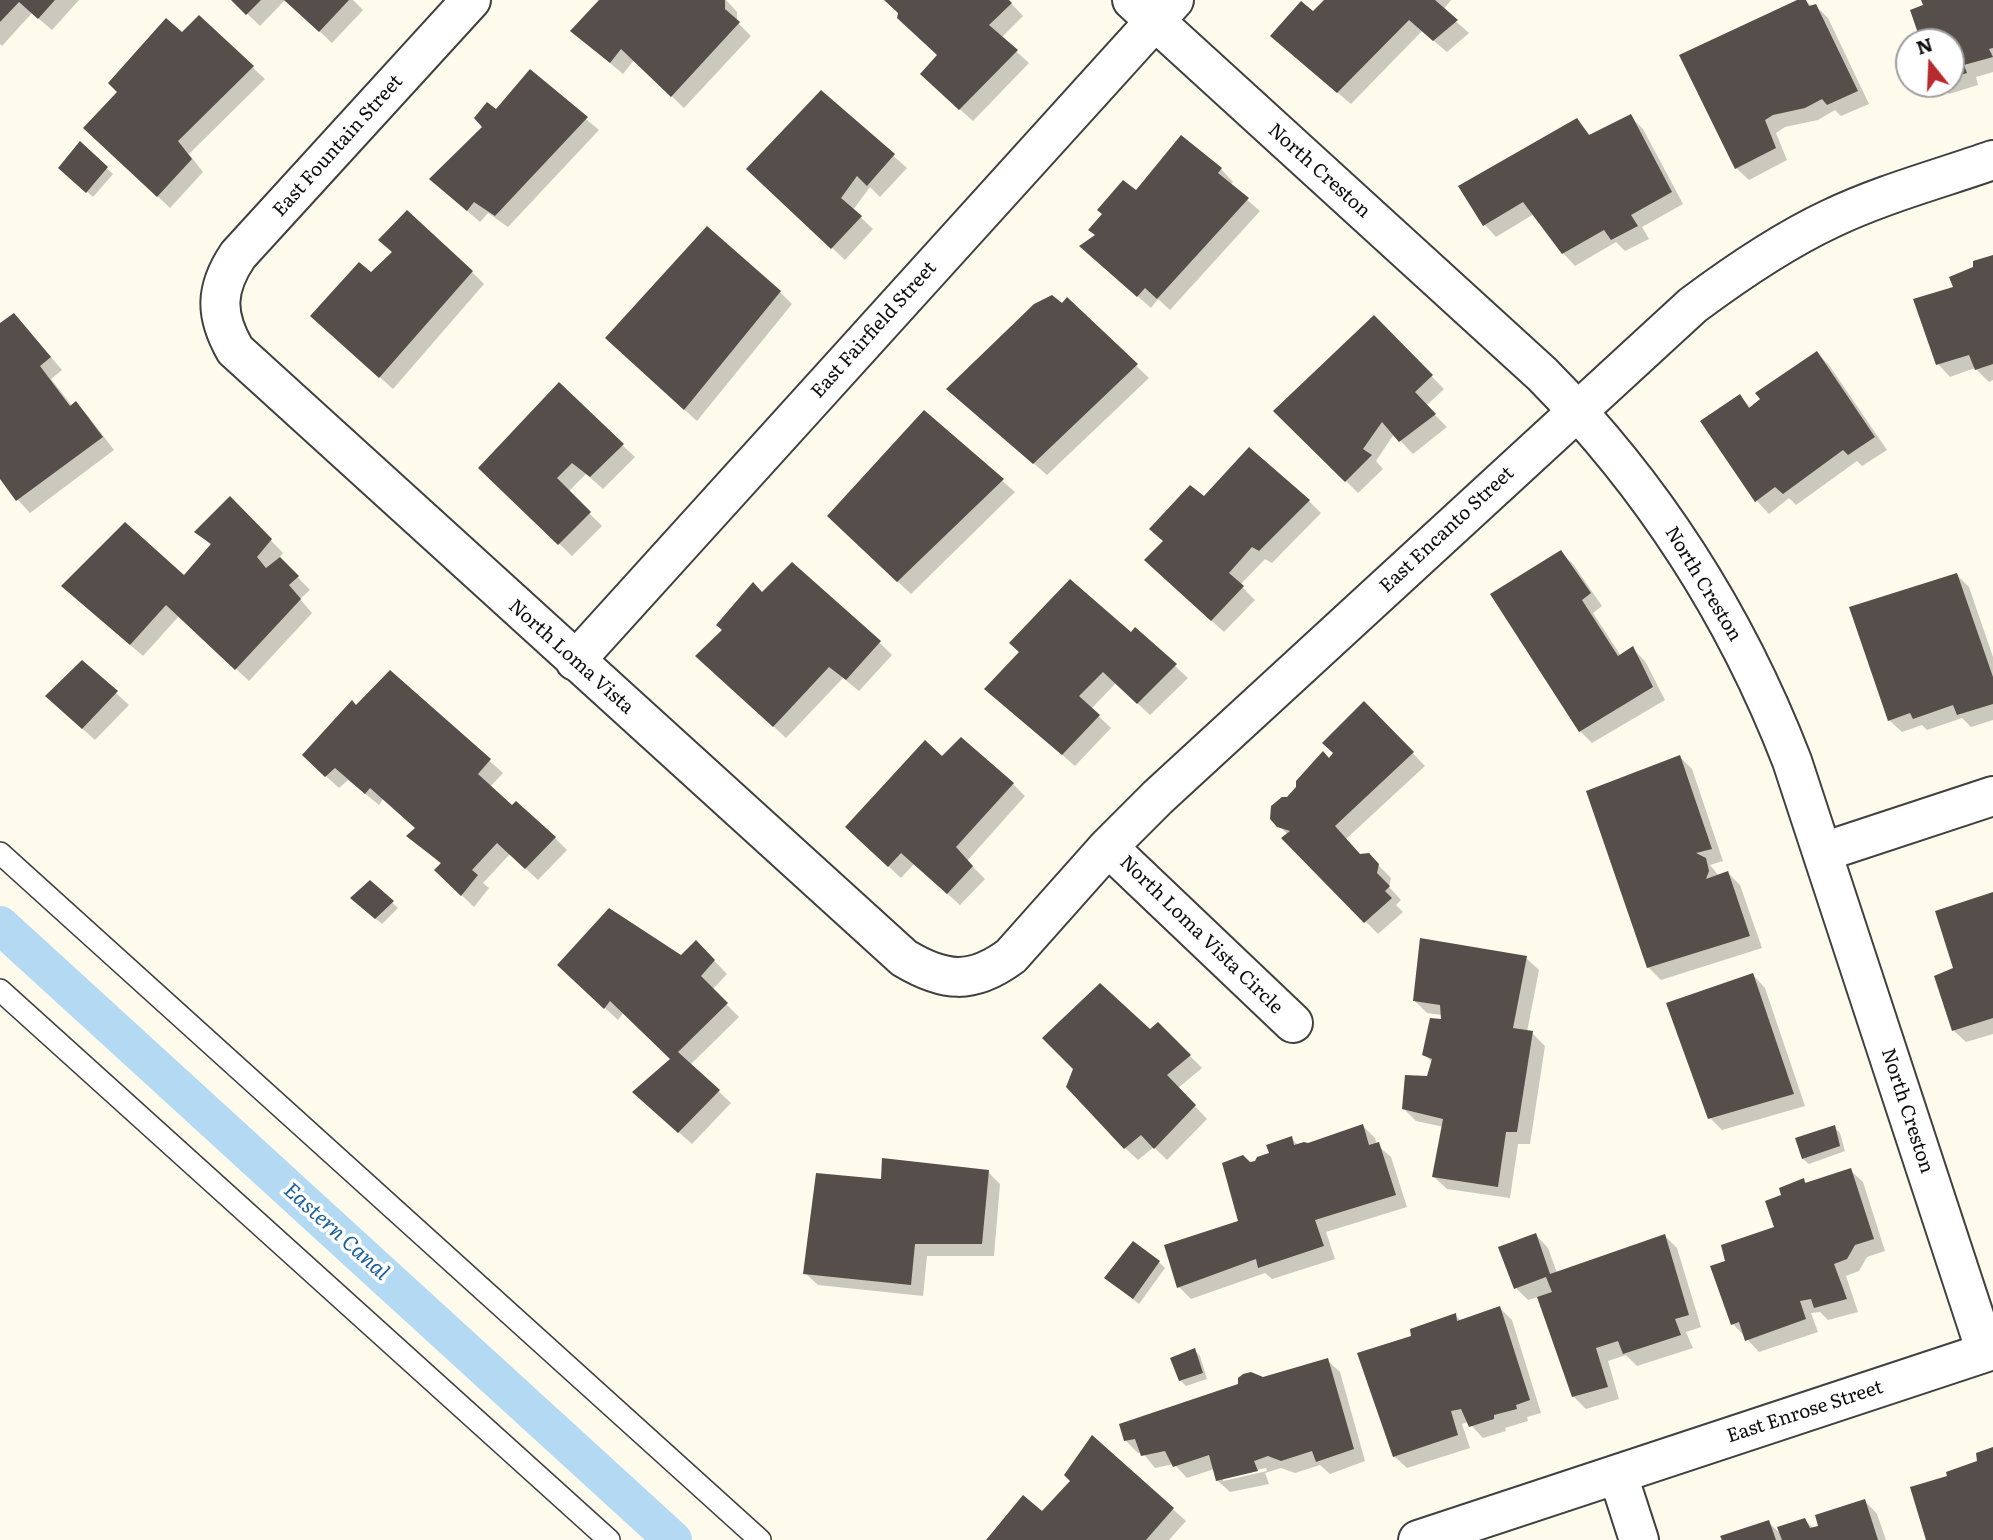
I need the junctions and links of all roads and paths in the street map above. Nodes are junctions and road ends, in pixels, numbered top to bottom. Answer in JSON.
{"nodes":[{"id":1,"x":471,"y":0,"type":"edge"},
{"id":2,"x":1154,"y":7,"type":"edge"},
{"id":3,"x":1993,"y":160,"type":"edge"},
{"id":4,"x":220,"y":300,"type":"joint"},
{"id":5,"x":1577,"y":410,"type":"junction"},
{"id":6,"x":575,"y":660,"type":"junction"},
{"id":7,"x":1993,"y":796,"type":"edge"},
{"id":8,"x":1108,"y":847,"type":"junction"},
{"id":9,"x":1823,"y":852,"type":"junction"},
{"id":10,"x":0,"y":853,"type":"edge"},
{"id":11,"x":959,"y":978,"type":"joint"},
{"id":12,"x":0,"y":990,"type":"edge"},
{"id":13,"x":1293,"y":1023,"type":"dead end"},
{"id":14,"x":1989,"y":1351,"type":"edge"},
{"id":15,"x":1618,"y":1475,"type":"junction"},
{"id":16,"x":609,"y":1540,"type":"edge"},
{"id":17,"x":760,"y":1540,"type":"edge"},
{"id":18,"x":1418,"y":1540,"type":"edge"},
{"id":19,"x":1639,"y":1540,"type":"edge"}],
"edges":[{"from":1,"to":4,"type":"street","name":"East Fountain Street"},
{"from":2,"to":5,"type":"street","name":"North Creston"},
{"from":2,"to":6,"type":"street","name":"East Fairfield Street"},
{"from":3,"to":5,"type":"street","name":"East Encanto Street"},
{"from":4,"to":6,"type":"street","name":"North Loma Vista"},
{"from":5,"to":8,"type":"street","name":"East Encanto Street"},
{"from":5,"to":9,"type":"street","name":"North Creston"},
{"from":6,"to":11,"type":"street","name":"North Loma Vista"},
{"from":7,"to":9,"type":"street"},
{"from":8,"to":11,"type":"street","name":"East Encanto Street"},
{"from":8,"to":13,"type":"street","name":"North Loma Vista Circle"},
{"from":9,"to":14,"type":"street","name":"North Creston"},
{"from":10,"to":17,"type":"lane"},
{"from":12,"to":16,"type":"lane"},
{"from":14,"to":15,"type":"street","name":"East Enrose Street"},
{"from":15,"to":18,"type":"street","name":"East Enrose Street"},
{"from":15,"to":19,"type":"street"}]}
